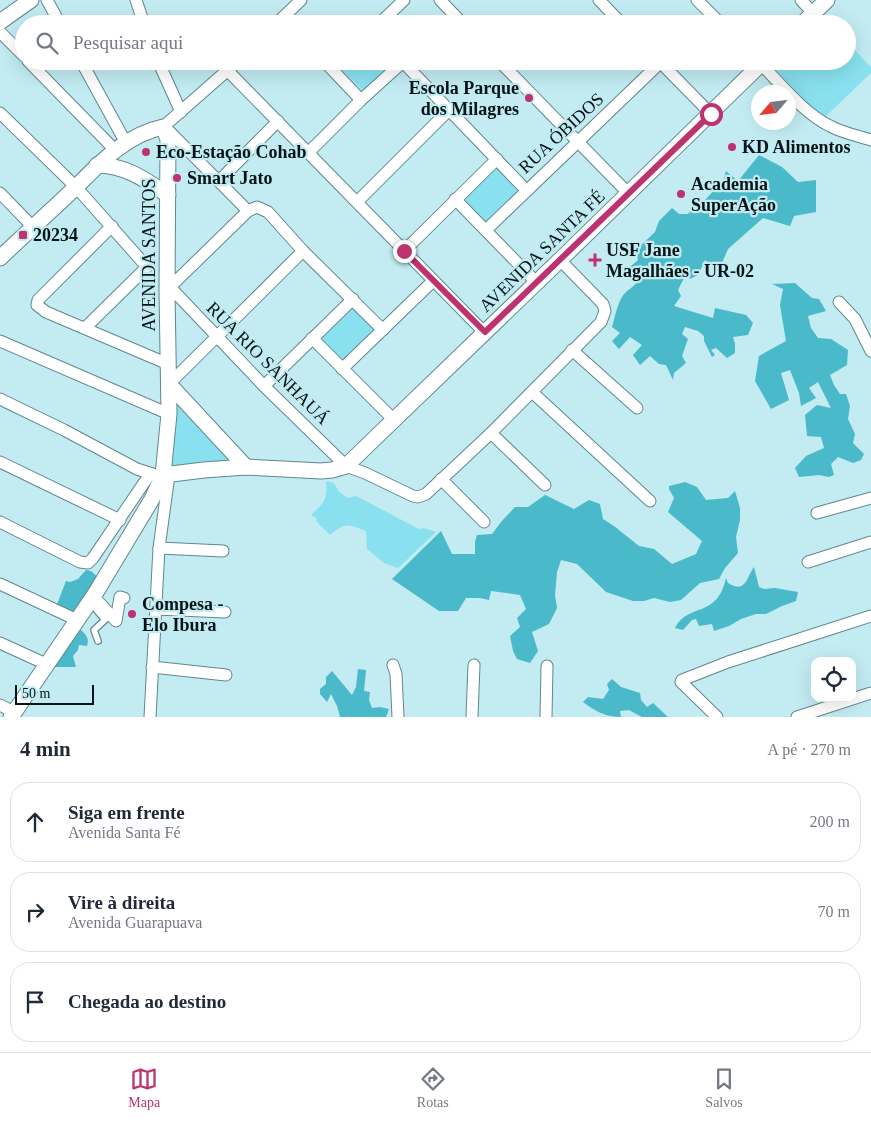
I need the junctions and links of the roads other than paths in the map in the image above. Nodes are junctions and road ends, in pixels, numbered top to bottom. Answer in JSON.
{"nodes":[{"id":1,"x":31,"y":0,"type":"edge"},
{"id":2,"x":47,"y":0,"type":"edge"},
{"id":3,"x":136,"y":0,"type":"edge"},
{"id":4,"x":300,"y":0,"type":"edge"},
{"id":5,"x":404,"y":0,"type":"edge"},
{"id":6,"x":440,"y":0,"type":"edge"},
{"id":7,"x":599,"y":0,"type":"edge"},
{"id":8,"x":697,"y":0,"type":"edge"},
{"id":9,"x":801,"y":0,"type":"edge"},
{"id":10,"x":827,"y":0,"type":"edge"},
{"id":11,"x":55,"y":15,"type":"edge"},
{"id":12,"x":141,"y":15,"type":"edge"},
{"id":13,"x":288,"y":15,"type":"edge"},
{"id":14,"x":388,"y":15,"type":"edge"},
{"id":15,"x":454,"y":15,"type":"edge"},
{"id":16,"x":613,"y":15,"type":"edge"},
{"id":17,"x":712,"y":15,"type":"edge"},
{"id":18,"x":807,"y":15,"type":"edge"},
{"id":19,"x":811,"y":15,"type":"edge"},
{"id":20,"x":0,"y":22,"type":"edge"},
{"id":21,"x":0,"y":32,"type":"edge"},
{"id":22,"x":15,"y":47,"type":"edge"},
{"id":23,"x":38,"y":70,"type":"edge"},
{"id":24,"x":85,"y":70,"type":"edge"},
{"id":25,"x":162,"y":70,"type":"edge"},
{"id":26,"x":337,"y":70,"type":"edge"},
{"id":27,"x":393,"y":70,"type":"edge"},
{"id":28,"x":410,"y":70,"type":"edge"},
{"id":29,"x":508,"y":70,"type":"edge"},
{"id":30,"x":652,"y":70,"type":"edge"},
{"id":31,"x":668,"y":70,"type":"edge"},
{"id":32,"x":753,"y":70,"type":"edge"},
{"id":33,"x":768,"y":70,"type":"edge"},
{"id":34,"x":228,"y":71,"type":"joint"},
{"id":35,"x":361,"y":100,"type":"junction"},
{"id":36,"x":450,"y":109,"type":"junction"},
{"id":37,"x":181,"y":112,"type":"junction"},
{"id":38,"x":0,"y":113,"type":"edge"},
{"id":39,"x":711,"y":114,"type":"junction"},
{"id":40,"x":278,"y":121,"type":"junction"},
{"id":41,"x":164,"y":127,"type":"junction"},
{"id":42,"x":871,"y":140,"type":"edge"},
{"id":43,"x":577,"y":142,"type":"junction"},
{"id":44,"x":120,"y":147,"type":"junction"},
{"id":45,"x":309,"y":152,"type":"junction"},
{"id":46,"x":497,"y":159,"type":"junction"},
{"id":47,"x":97,"y":165,"type":"junction"},
{"id":48,"x":219,"y":181,"type":"junction"},
{"id":49,"x":76,"y":187,"type":"junction"},
{"id":50,"x":526,"y":190,"type":"junction"},
{"id":51,"x":0,"y":193,"type":"edge"},
{"id":52,"x":628,"y":193,"type":"junction"},
{"id":53,"x":168,"y":195,"type":"junction"},
{"id":54,"x":455,"y":199,"type":"junction"},
{"id":55,"x":357,"y":202,"type":"junction"},
{"id":56,"x":248,"y":211,"type":"junction"},
{"id":57,"x":32,"y":226,"type":"junction"},
{"id":58,"x":112,"y":226,"type":"junction"},
{"id":59,"x":486,"y":230,"type":"junction"},
{"id":60,"x":303,"y":251,"type":"junction"},
{"id":61,"x":404,"y":251,"type":"junction"},
{"id":62,"x":0,"y":258,"type":"edge"},
{"id":63,"x":560,"y":260,"type":"junction"},
{"id":64,"x":432,"y":281,"type":"junction"},
{"id":65,"x":536,"y":282,"type":"junction"},
{"id":66,"x":168,"y":289,"type":"junction"},
{"id":67,"x":353,"y":299,"type":"junction"},
{"id":68,"x":839,"y":302,"type":"dead end"},
{"id":69,"x":85,"y":328,"type":"junction"},
{"id":70,"x":383,"y":330,"type":"junction"},
{"id":71,"x":485,"y":332,"type":"junction"},
{"id":72,"x":216,"y":336,"type":"junction"},
{"id":73,"x":312,"y":338,"type":"junction"},
{"id":74,"x":0,"y":341,"type":"edge"},
{"id":75,"x":572,"y":350,"type":"junction"},
{"id":76,"x":871,"y":351,"type":"edge"},
{"id":77,"x":168,"y":364,"type":"junction"},
{"id":78,"x":342,"y":369,"type":"junction"},
{"id":79,"x":169,"y":384,"type":"junction"},
{"id":80,"x":264,"y":386,"type":"junction"},
{"id":81,"x":532,"y":392,"type":"junction"},
{"id":82,"x":0,"y":399,"type":"edge"},
{"id":83,"x":637,"y":408,"type":"dead end"},
{"id":84,"x":169,"y":414,"type":"junction"},
{"id":85,"x":394,"y":420,"type":"junction"},
{"id":86,"x":491,"y":433,"type":"junction"},
{"id":87,"x":0,"y":462,"type":"edge"},
{"id":88,"x":346,"y":466,"type":"junction"},
{"id":89,"x":246,"y":468,"type":"junction"},
{"id":90,"x":160,"y":475,"type":"junction"},
{"id":91,"x":441,"y":479,"type":"junction"},
{"id":92,"x":545,"y":486,"type":"dead end"},
{"id":93,"x":871,"y":498,"type":"edge"},
{"id":94,"x":650,"y":501,"type":"dead end"},
{"id":95,"x":817,"y":513,"type":"dead end"},
{"id":96,"x":120,"y":520,"type":"junction"},
{"id":97,"x":0,"y":522,"type":"edge"},
{"id":98,"x":484,"y":522,"type":"dead end"},
{"id":99,"x":871,"y":542,"type":"edge"},
{"id":100,"x":159,"y":548,"type":"junction"},
{"id":101,"x":223,"y":551,"type":"dead end"},
{"id":102,"x":808,"y":562,"type":"dead end"},
{"id":103,"x":0,"y":584,"type":"edge"},
{"id":104,"x":124,"y":598,"type":"dead end"},
{"id":105,"x":95,"y":603,"type":"joint"},
{"id":106,"x":156,"y":609,"type":"junction"},
{"id":107,"x":225,"y":612,"type":"dead end"},
{"id":108,"x":871,"y":616,"type":"edge"},
{"id":109,"x":77,"y":620,"type":"junction"},
{"id":110,"x":98,"y":641,"type":"dead end"},
{"id":111,"x":0,"y":644,"type":"edge"},
{"id":112,"x":46,"y":664,"type":"junction"},
{"id":113,"x":393,"y":665,"type":"dead end"},
{"id":114,"x":474,"y":665,"type":"dead end"},
{"id":115,"x":547,"y":666,"type":"dead end"},
{"id":116,"x":152,"y":667,"type":"junction"},
{"id":117,"x":226,"y":675,"type":"dead end"},
{"id":118,"x":871,"y":693,"type":"edge"},
{"id":119,"x":0,"y":705,"type":"edge"},
{"id":120,"x":12,"y":714,"type":"edge"},
{"id":121,"x":150,"y":717,"type":"edge"},
{"id":122,"x":398,"y":717,"type":"edge"},
{"id":123,"x":472,"y":717,"type":"edge"},
{"id":124,"x":546,"y":717,"type":"edge"},
{"id":125,"x":717,"y":717,"type":"edge"},
{"id":126,"x":797,"y":717,"type":"edge"}],
"edges":[{"from":1,"to":20,"type":"main road"},
{"from":2,"to":11,"type":"street"},
{"from":3,"to":12,"type":"street"},
{"from":4,"to":13,"type":"street"},
{"from":5,"to":14,"type":"street"},
{"from":6,"to":15,"type":"street"},
{"from":7,"to":16,"type":"street"},
{"from":8,"to":17,"type":"street"},
{"from":9,"to":18,"type":"street"},
{"from":10,"to":19,"type":"main road"},
{"from":21,"to":22,"type":"street"},
{"from":23,"to":44,"type":"street"},
{"from":24,"to":44,"type":"street"},
{"from":25,"to":37,"type":"street"},
{"from":26,"to":35,"type":"street"},
{"from":27,"to":35,"type":"street"},
{"from":28,"to":36,"type":"street"},
{"from":29,"to":43,"type":"street"},
{"from":30,"to":43,"type":"street","name":"RUA ÓBIDOS"},
{"from":31,"to":39,"type":"street"},
{"from":32,"to":39,"type":"main road","name":"AVENIDA SANTA FÉ"},
{"from":33,"to":42,"type":"street"},
{"from":34,"to":37,"type":"street"},
{"from":34,"to":40,"type":"street"},
{"from":35,"to":45,"type":"street"},
{"from":36,"to":46,"type":"street"},
{"from":36,"to":55,"type":"street"},
{"from":37,"to":41,"type":"street"},
{"from":38,"to":49,"type":"street"},
{"from":39,"to":52,"type":"main road","name":"AVENIDA SANTA FÉ"},
{"from":40,"to":45,"type":"street"},
{"from":40,"to":48,"type":"street"},
{"from":41,"to":44,"type":"main road"},
{"from":41,"to":48,"type":"street"},
{"from":41,"to":53,"type":"main road","name":"AVENIDA SANTOS"},
{"from":43,"to":50,"type":"street","name":"RUA ÓBIDOS"},
{"from":43,"to":52,"type":"street"},
{"from":44,"to":47,"type":"main road"},
{"from":45,"to":55,"type":"street"},
{"from":46,"to":50,"type":"street"},
{"from":46,"to":54,"type":"street"},
{"from":47,"to":49,"type":"main road"},
{"from":47,"to":53,"type":"main road"},
{"from":48,"to":56,"type":"street"},
{"from":49,"to":57,"type":"main road"},
{"from":49,"to":58,"type":"street"},
{"from":50,"to":59,"type":"street","name":"RUA ÓBIDOS"},
{"from":51,"to":57,"type":"street"},
{"from":52,"to":63,"type":"main road","name":"AVENIDA SANTA FÉ"},
{"from":53,"to":66,"type":"main road","name":"AVENIDA SANTOS"},
{"from":54,"to":59,"type":"street"},
{"from":54,"to":61,"type":"street"},
{"from":55,"to":61,"type":"street"},
{"from":56,"to":60,"type":"street"},
{"from":56,"to":66,"type":"street"},
{"from":57,"to":62,"type":"main road"},
{"from":58,"to":69,"type":"street"},
{"from":58,"to":69,"type":"street"},
{"from":59,"to":65,"type":"street"},
{"from":60,"to":67,"type":"street"},
{"from":60,"to":72,"type":"street"},
{"from":61,"to":64,"type":"street"},
{"from":63,"to":65,"type":"main road","name":"AVENIDA SANTA FÉ"},
{"from":63,"to":75,"type":"street"},
{"from":64,"to":70,"type":"street"},
{"from":64,"to":71,"type":"street"},
{"from":65,"to":71,"type":"main road","name":"AVENIDA SANTA FÉ"},
{"from":66,"to":72,"type":"street","name":"RUA RIO SANHAUÁ"},
{"from":66,"to":77,"type":"main road","name":"AVENIDA SANTOS"},
{"from":67,"to":70,"type":"street"},
{"from":67,"to":73,"type":"street"},
{"from":68,"to":76,"type":"street"},
{"from":69,"to":77,"type":"street"},
{"from":70,"to":78,"type":"street"},
{"from":71,"to":85,"type":"main road","name":"AVENIDA SANTA FÉ"},
{"from":72,"to":79,"type":"street"},
{"from":72,"to":80,"type":"street","name":"RUA RIO SANHAUÁ"},
{"from":73,"to":78,"type":"street"},
{"from":73,"to":80,"type":"street"},
{"from":74,"to":84,"type":"street"},
{"from":75,"to":81,"type":"street"},
{"from":75,"to":83,"type":"street"},
{"from":77,"to":79,"type":"main road","name":"AVENIDA SANTOS"},
{"from":78,"to":85,"type":"street"},
{"from":79,"to":84,"type":"main road","name":"AVENIDA SANTOS"},
{"from":79,"to":89,"type":"main road"},
{"from":80,"to":88,"type":"street","name":"RUA RIO SANHAUÁ"},
{"from":81,"to":86,"type":"street"},
{"from":81,"to":94,"type":"street"},
{"from":82,"to":90,"type":"street"},
{"from":84,"to":90,"type":"main road","name":"AVENIDA SANTOS"},
{"from":85,"to":88,"type":"main road","name":"AVENIDA SANTA FÉ"},
{"from":86,"to":91,"type":"street"},
{"from":86,"to":92,"type":"street"},
{"from":87,"to":96,"type":"street"},
{"from":88,"to":89,"type":"main road"},
{"from":88,"to":91,"type":"street"},
{"from":89,"to":90,"type":"main road"},
{"from":90,"to":96,"type":"street"},
{"from":90,"to":100,"type":"street"},
{"from":90,"to":109,"type":"main road"},
{"from":91,"to":98,"type":"street"},
{"from":93,"to":95,"type":"street"},
{"from":96,"to":97,"type":"street"},
{"from":99,"to":102,"type":"street"},
{"from":100,"to":101,"type":"street"},
{"from":100,"to":106,"type":"street"},
{"from":103,"to":109,"type":"street"},
{"from":104,"to":105,"type":"street"},
{"from":105,"to":110,"type":"lane"},
{"from":106,"to":107,"type":"street"},
{"from":106,"to":116,"type":"street"},
{"from":108,"to":125,"type":"street"},
{"from":109,"to":112,"type":"main road"},
{"from":111,"to":112,"type":"street"},
{"from":112,"to":120,"type":"main road"},
{"from":113,"to":122,"type":"street"},
{"from":114,"to":123,"type":"street"},
{"from":115,"to":124,"type":"street"},
{"from":116,"to":117,"type":"street"},
{"from":116,"to":121,"type":"street"},
{"from":118,"to":126,"type":"street"},
{"from":119,"to":120,"type":"street"}]}
